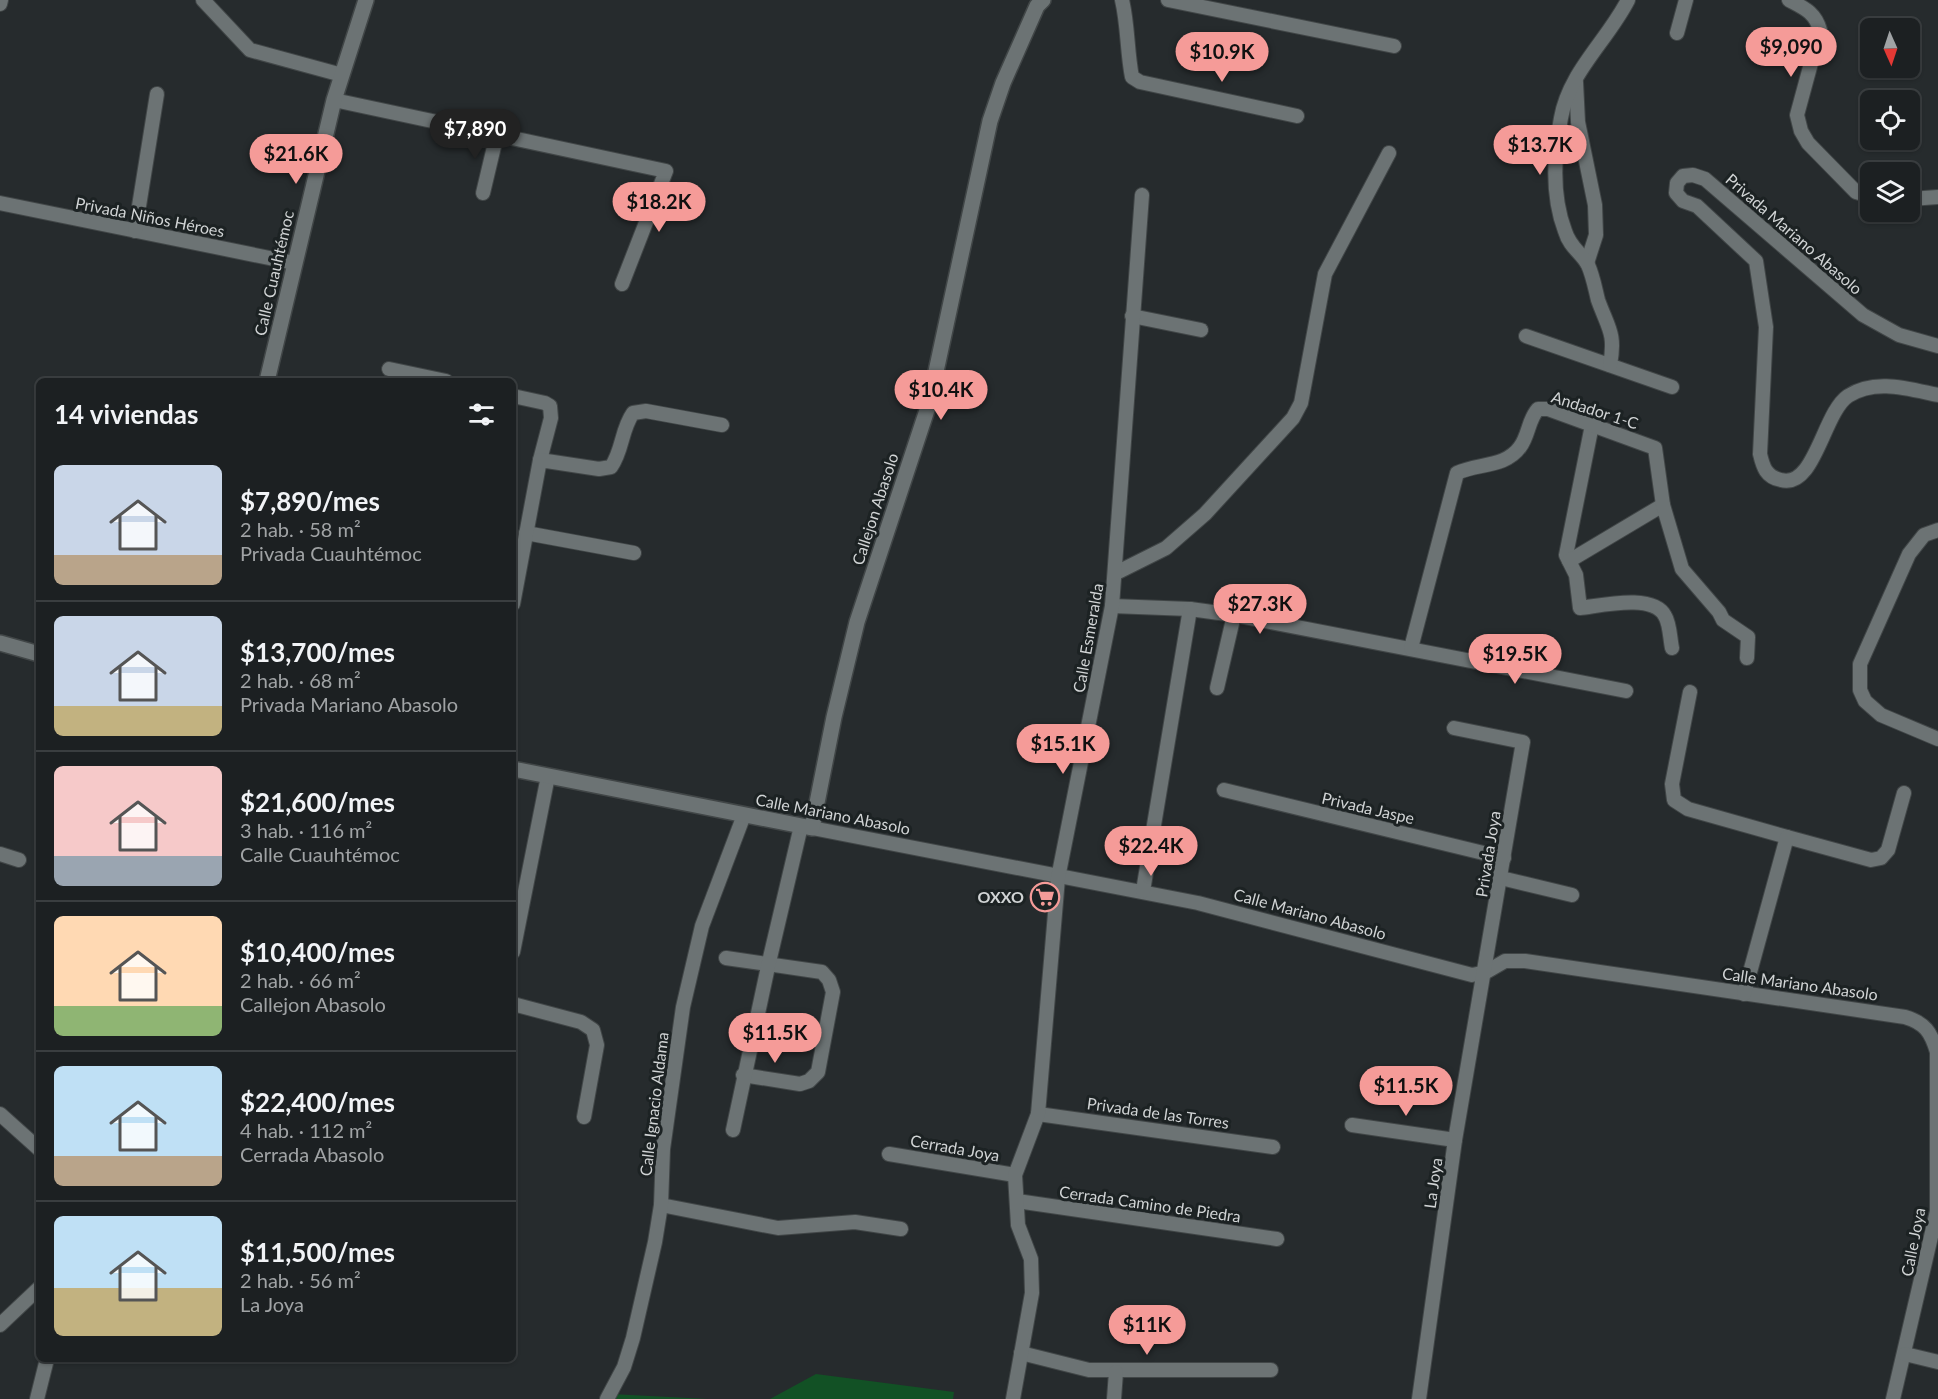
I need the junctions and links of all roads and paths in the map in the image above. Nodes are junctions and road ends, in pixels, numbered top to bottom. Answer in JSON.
{"nodes":[{"id":1,"x":1,"y":0,"type":"edge"},
{"id":2,"x":203,"y":0,"type":"edge"},
{"id":3,"x":366,"y":0,"type":"edge"},
{"id":4,"x":1043,"y":0,"type":"edge"},
{"id":5,"x":1122,"y":0,"type":"edge"},
{"id":6,"x":1168,"y":0,"type":"edge"},
{"id":7,"x":1628,"y":0,"type":"edge"},
{"id":8,"x":1686,"y":0,"type":"edge"},
{"id":9,"x":1789,"y":0,"type":"edge"},
{"id":10,"x":0,"y":4,"type":"edge"},
{"id":11,"x":1677,"y":33,"type":"dead end"},
{"id":12,"x":1394,"y":46,"type":"dead end"},
{"id":13,"x":342,"y":75,"type":"junction"},
{"id":14,"x":1575,"y":76,"type":"junction"},
{"id":15,"x":157,"y":94,"type":"dead end"},
{"id":16,"x":334,"y":100,"type":"junction"},
{"id":17,"x":1297,"y":116,"type":"dead end"},
{"id":18,"x":497,"y":134,"type":"junction"},
{"id":19,"x":1389,"y":153,"type":"dead end"},
{"id":20,"x":483,"y":193,"type":"dead end"},
{"id":21,"x":1860,"y":193,"type":"edge"},
{"id":22,"x":1142,"y":195,"type":"dead end"},
{"id":23,"x":1938,"y":197,"type":"edge"},
{"id":24,"x":1920,"y":198,"type":"edge"},
{"id":25,"x":0,"y":203,"type":"edge"},
{"id":26,"x":135,"y":231,"type":"junction"},
{"id":27,"x":294,"y":263,"type":"junction"},
{"id":28,"x":1587,"y":263,"type":"junction"},
{"id":29,"x":622,"y":284,"type":"dead end"},
{"id":30,"x":1132,"y":316,"type":"junction"},
{"id":31,"x":1202,"y":330,"type":"dead end"},
{"id":32,"x":1526,"y":336,"type":"dead end"},
{"id":33,"x":1938,"y":346,"type":"edge"},
{"id":34,"x":1610,"y":365,"type":"junction"},
{"id":35,"x":389,"y":369,"type":"dead end"},
{"id":36,"x":268,"y":378,"type":"edge"},
{"id":37,"x":432,"y":378,"type":"edge"},
{"id":38,"x":1672,"y":387,"type":"dead end"},
{"id":39,"x":1938,"y":395,"type":"edge"},
{"id":40,"x":516,"y":397,"type":"edge"},
{"id":41,"x":722,"y":425,"type":"dead end"},
{"id":42,"x":1592,"y":425,"type":"junction"},
{"id":43,"x":540,"y":460,"type":"junction"},
{"id":44,"x":1664,"y":505,"type":"junction"},
{"id":45,"x":1938,"y":530,"type":"edge"},
{"id":46,"x":526,"y":533,"type":"junction"},
{"id":47,"x":634,"y":553,"type":"dead end"},
{"id":48,"x":1569,"y":561,"type":"junction"},
{"id":49,"x":1116,"y":573,"type":"junction"},
{"id":50,"x":516,"y":588,"type":"edge"},
{"id":51,"x":1112,"y":606,"type":"junction"},
{"id":52,"x":1190,"y":609,"type":"junction"},
{"id":53,"x":1234,"y":615,"type":"junction"},
{"id":54,"x":0,"y":643,"type":"edge"},
{"id":55,"x":1411,"y":648,"type":"junction"},
{"id":56,"x":1671,"y":648,"type":"dead end"},
{"id":57,"x":36,"y":653,"type":"edge"},
{"id":58,"x":1747,"y":658,"type":"dead end"},
{"id":59,"x":1217,"y":688,"type":"dead end"},
{"id":60,"x":1626,"y":692,"type":"dead end"},
{"id":61,"x":1690,"y":692,"type":"dead end"},
{"id":62,"x":1454,"y":728,"type":"dead end"},
{"id":63,"x":1938,"y":739,"type":"edge"},
{"id":64,"x":516,"y":770,"type":"edge"},
{"id":65,"x":548,"y":776,"type":"junction"},
{"id":66,"x":1224,"y":790,"type":"dead end"},
{"id":67,"x":1904,"y":793,"type":"dead end"},
{"id":68,"x":744,"y":815,"type":"junction"},
{"id":69,"x":807,"y":827,"type":"junction"},
{"id":70,"x":1787,"y":837,"type":"junction"},
{"id":71,"x":0,"y":854,"type":"edge"},
{"id":72,"x":1504,"y":858,"type":"junction"},
{"id":73,"x":19,"y":860,"type":"dead end"},
{"id":74,"x":1058,"y":878,"type":"junction"},
{"id":75,"x":1501,"y":878,"type":"junction"},
{"id":76,"x":1143,"y":891,"type":"junction"},
{"id":77,"x":1572,"y":895,"type":"dead end"},
{"id":78,"x":516,"y":937,"type":"edge"},
{"id":79,"x":726,"y":958,"type":"dead end"},
{"id":80,"x":769,"y":962,"type":"junction"},
{"id":81,"x":1486,"y":972,"type":"junction"},
{"id":82,"x":1744,"y":994,"type":"junction"},
{"id":83,"x":516,"y":1005,"type":"edge"},
{"id":84,"x":1937,"y":1052,"type":"edge"},
{"id":85,"x":743,"y":1075,"type":"junction"},
{"id":86,"x":0,"y":1114,"type":"edge"},
{"id":87,"x":1038,"y":1114,"type":"junction"},
{"id":88,"x":585,"y":1117,"type":"dead end"},
{"id":89,"x":1352,"y":1125,"type":"dead end"},
{"id":90,"x":733,"y":1130,"type":"dead end"},
{"id":91,"x":1455,"y":1140,"type":"junction"},
{"id":92,"x":36,"y":1146,"type":"edge"},
{"id":93,"x":1273,"y":1147,"type":"dead end"},
{"id":94,"x":889,"y":1154,"type":"dead end"},
{"id":95,"x":1015,"y":1175,"type":"junction"},
{"id":96,"x":1017,"y":1201,"type":"junction"},
{"id":97,"x":661,"y":1205,"type":"junction"},
{"id":98,"x":901,"y":1229,"type":"dead end"},
{"id":99,"x":1277,"y":1239,"type":"dead end"},
{"id":100,"x":36,"y":1291,"type":"edge"},
{"id":101,"x":0,"y":1325,"type":"edge"},
{"id":102,"x":1021,"y":1353,"type":"junction"},
{"id":103,"x":1905,"y":1354,"type":"junction"},
{"id":104,"x":46,"y":1362,"type":"edge"},
{"id":105,"x":1938,"y":1362,"type":"edge"},
{"id":106,"x":1271,"y":1370,"type":"dead end"},
{"id":107,"x":1116,"y":1372,"type":"junction"},
{"id":108,"x":37,"y":1399,"type":"edge"},
{"id":109,"x":607,"y":1399,"type":"edge"},
{"id":110,"x":1013,"y":1399,"type":"edge"},
{"id":111,"x":1114,"y":1399,"type":"edge"},
{"id":112,"x":1419,"y":1399,"type":"edge"},
{"id":113,"x":1893,"y":1399,"type":"edge"}],
"edges":[{"from":1,"to":10,"type":"street"},
{"from":2,"to":13,"type":"street"},
{"from":3,"to":13,"type":"street","name":"Calle Cuauhtémoc"},
{"from":4,"to":69,"type":"street","name":"Callejon Abasolo"},
{"from":5,"to":17,"type":"street"},
{"from":6,"to":12,"type":"street"},
{"from":7,"to":14,"type":"street"},
{"from":8,"to":11,"type":"street"},
{"from":9,"to":21,"type":"street"},
{"from":13,"to":16,"type":"street","name":"Calle Cuauhtémoc"},
{"from":14,"to":28,"type":"street"},
{"from":14,"to":28,"type":"street"},
{"from":15,"to":26,"type":"street"},
{"from":16,"to":18,"type":"street"},
{"from":16,"to":27,"type":"street","name":"Calle Cuauhtémoc"},
{"from":18,"to":20,"type":"street"},
{"from":18,"to":29,"type":"street"},
{"from":19,"to":49,"type":"street"},
{"from":22,"to":30,"type":"street","name":"Calle Esmeralda"},
{"from":23,"to":24,"type":"street"},
{"from":25,"to":26,"type":"street","name":"Privada Niños Héroes"},
{"from":26,"to":27,"type":"street","name":"Privada Niños Héroes"},
{"from":27,"to":36,"type":"street","name":"Calle Cuauhtémoc"},
{"from":28,"to":34,"type":"street"},
{"from":30,"to":31,"type":"street"},
{"from":30,"to":49,"type":"street","name":"Calle Esmeralda"},
{"from":32,"to":34,"type":"street"},
{"from":33,"to":39,"type":"street","name":"Privada Mariano Abasolo"},
{"from":34,"to":38,"type":"street"},
{"from":35,"to":37,"type":"street"},
{"from":40,"to":43,"type":"street"},
{"from":41,"to":43,"type":"street"},
{"from":42,"to":44,"type":"street","name":"Andador 1-C"},
{"from":42,"to":48,"type":"street"},
{"from":42,"to":55,"type":"street","name":"Andador 1-C"},
{"from":43,"to":46,"type":"street"},
{"from":44,"to":48,"type":"street"},
{"from":44,"to":58,"type":"street","name":"Andador 1-C"},
{"from":45,"to":63,"type":"street"},
{"from":46,"to":47,"type":"street"},
{"from":46,"to":50,"type":"street"},
{"from":48,"to":56,"type":"street"},
{"from":49,"to":51,"type":"street","name":"Calle Esmeralda"},
{"from":51,"to":52,"type":"street"},
{"from":51,"to":74,"type":"street","name":"Calle Esmeralda"},
{"from":52,"to":53,"type":"street"},
{"from":52,"to":76,"type":"street"},
{"from":53,"to":55,"type":"street"},
{"from":53,"to":59,"type":"street"},
{"from":54,"to":57,"type":"street"},
{"from":55,"to":60,"type":"street"},
{"from":61,"to":70,"type":"street"},
{"from":62,"to":72,"type":"street","name":"Privada Joya"},
{"from":64,"to":65,"type":"street","name":"Calle Mariano Abasolo"},
{"from":65,"to":68,"type":"street","name":"Calle Mariano Abasolo"},
{"from":65,"to":78,"type":"street"},
{"from":66,"to":72,"type":"street","name":"Privada Jaspe"},
{"from":67,"to":70,"type":"street"},
{"from":68,"to":69,"type":"street","name":"Calle Mariano Abasolo"},
{"from":68,"to":97,"type":"street","name":"Calle Ignacio Aldama"},
{"from":69,"to":74,"type":"street","name":"Calle Mariano Abasolo"},
{"from":69,"to":80,"type":"street"},
{"from":70,"to":82,"type":"street"},
{"from":71,"to":73,"type":"street"},
{"from":72,"to":75,"type":"street","name":"Privada Joya"},
{"from":74,"to":76,"type":"street","name":"Calle Mariano Abasolo"},
{"from":74,"to":87,"type":"street","name":"Calle Esmeralda"},
{"from":75,"to":77,"type":"street"},
{"from":75,"to":81,"type":"street","name":"Privada Joya"},
{"from":76,"to":81,"type":"street","name":"Calle Mariano Abasolo"},
{"from":79,"to":80,"type":"street"},
{"from":80,"to":85,"type":"street"},
{"from":80,"to":85,"type":"street"},
{"from":81,"to":82,"type":"street","name":"Calle Mariano Abasolo"},
{"from":81,"to":91,"type":"street","name":"La Joya"},
{"from":82,"to":84,"type":"street","name":"Calle Mariano Abasolo"},
{"from":83,"to":88,"type":"street"},
{"from":84,"to":103,"type":"street","name":"Calle Joya"},
{"from":85,"to":90,"type":"street"},
{"from":86,"to":92,"type":"street"},
{"from":87,"to":93,"type":"street","name":"Privada de las Torres"},
{"from":87,"to":95,"type":"street","name":"Calle Esmeralda"},
{"from":89,"to":91,"type":"street"},
{"from":91,"to":112,"type":"street","name":"La Joya"},
{"from":94,"to":95,"type":"street","name":"Cerrada Joya"},
{"from":95,"to":96,"type":"street","name":"Calle Esmeralda"},
{"from":96,"to":99,"type":"street","name":"Cerrada Camino de Piedra"},
{"from":96,"to":102,"type":"street","name":"Calle Esmeralda"},
{"from":97,"to":98,"type":"street"},
{"from":97,"to":109,"type":"street","name":"Calle Ignacio Aldama"},
{"from":100,"to":101,"type":"street"},
{"from":102,"to":107,"type":"street"},
{"from":102,"to":110,"type":"street","name":"Calle Esmeralda"},
{"from":103,"to":105,"type":"street"},
{"from":103,"to":113,"type":"street","name":"Calle Joya"},
{"from":104,"to":108,"type":"street"},
{"from":106,"to":107,"type":"street"},
{"from":107,"to":111,"type":"street"}]}
